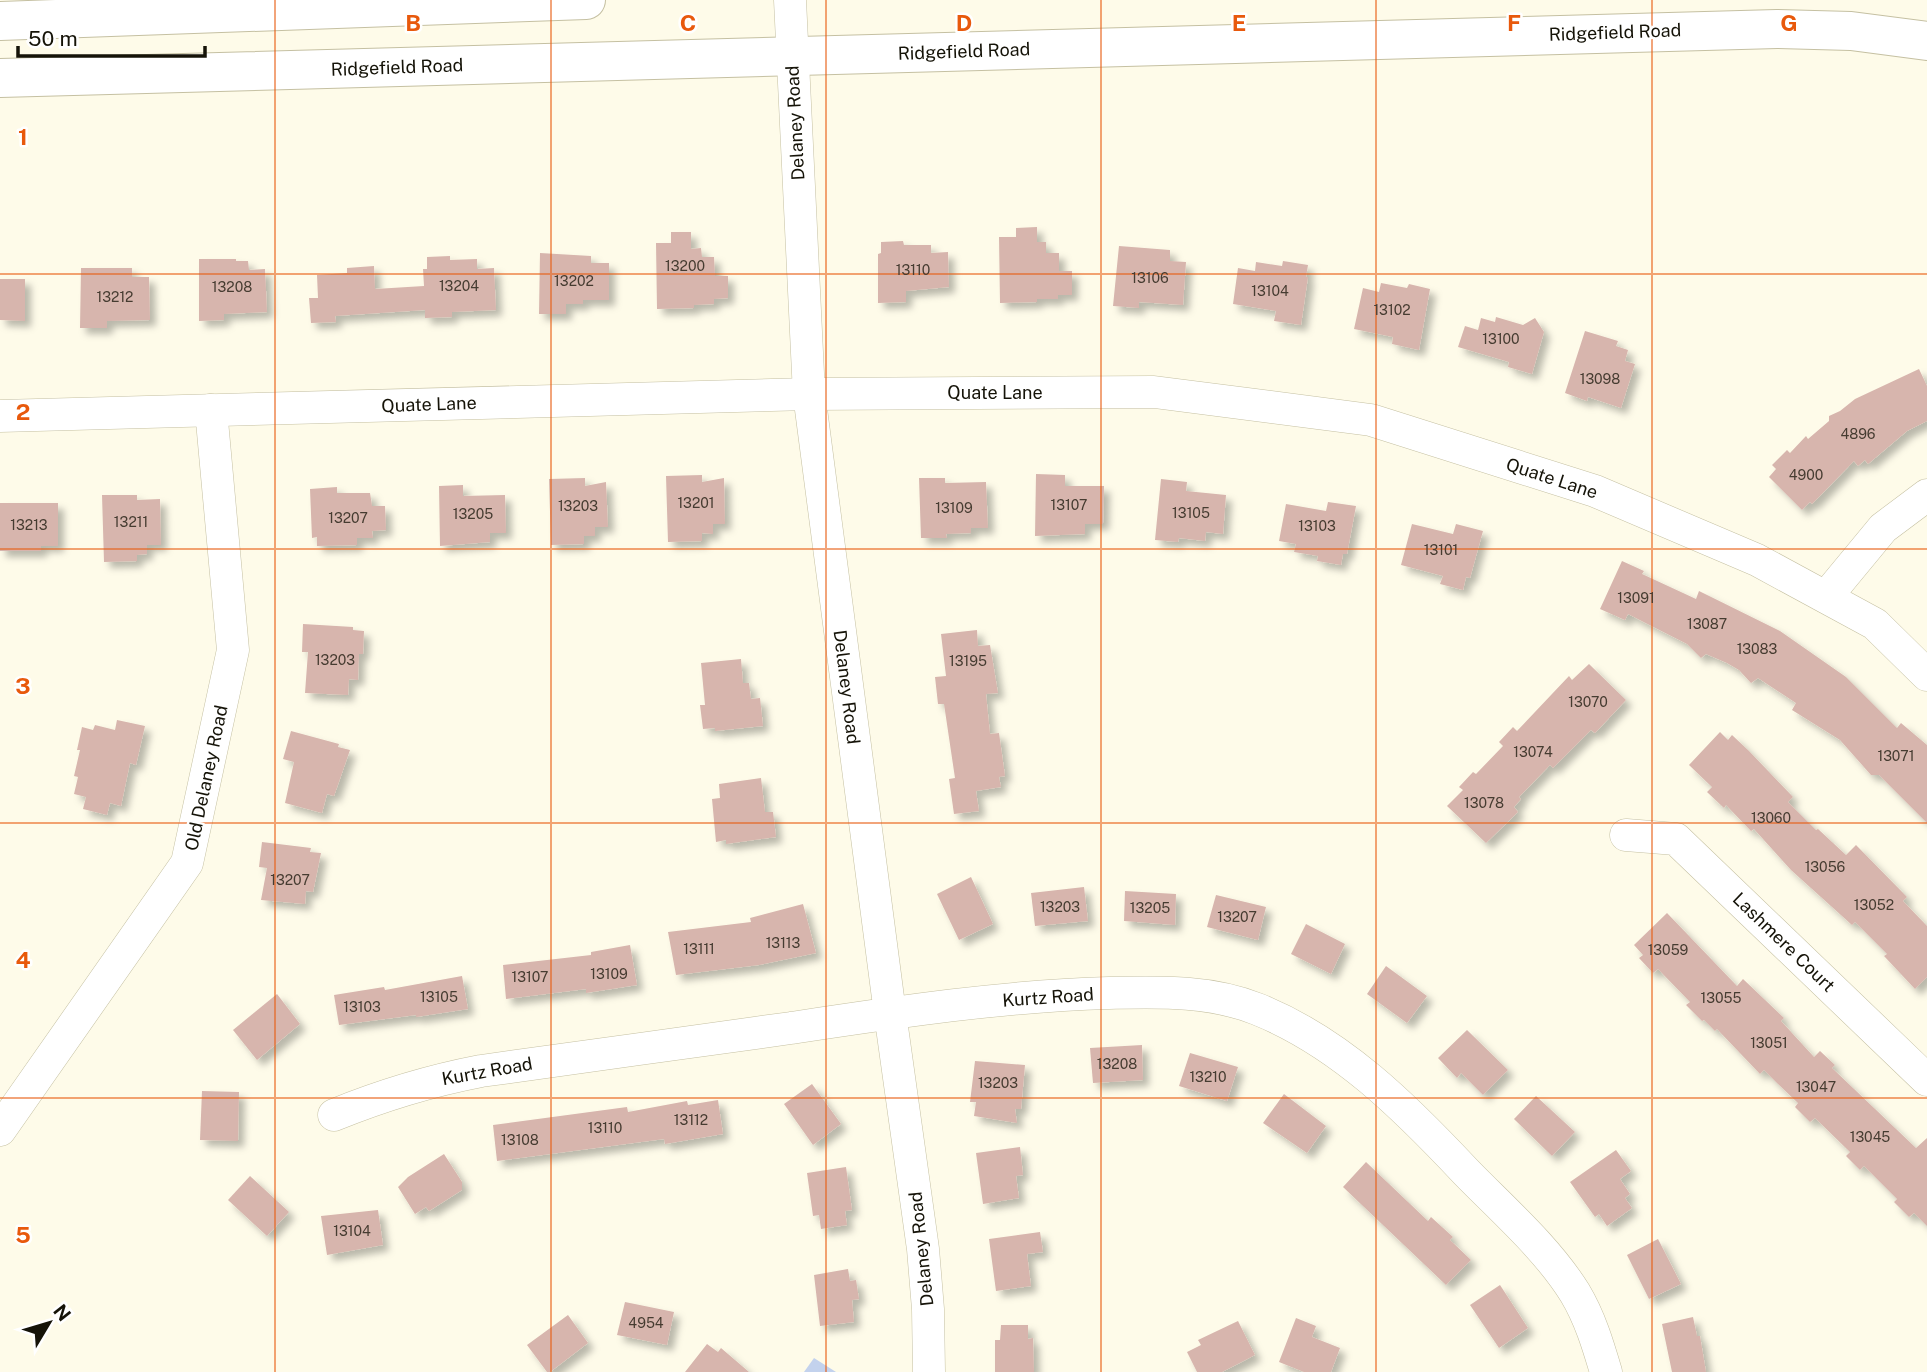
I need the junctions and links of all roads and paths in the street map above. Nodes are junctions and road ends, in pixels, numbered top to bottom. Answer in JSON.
{"nodes":[{"id":1,"x":586,"y":0,"type":"edge"},
{"id":2,"x":790,"y":0,"type":"edge"},
{"id":3,"x":0,"y":20,"type":"edge"},
{"id":4,"x":1927,"y":41,"type":"edge"},
{"id":5,"x":792,"y":56,"type":"junction"},
{"id":6,"x":0,"y":78,"type":"edge"},
{"id":7,"x":808,"y":394,"type":"junction"},
{"id":8,"x":211,"y":410,"type":"junction"},
{"id":9,"x":0,"y":416,"type":"edge"},
{"id":10,"x":1927,"y":495,"type":"edge"},
{"id":11,"x":1826,"y":597,"type":"junction"},
{"id":12,"x":1927,"y":675,"type":"edge"},
{"id":13,"x":1626,"y":835,"type":"dead end"},
{"id":14,"x":890,"y":1013,"type":"junction"},
{"id":15,"x":1926,"y":1078,"type":"edge"},
{"id":16,"x":334,"y":1115,"type":"dead end"},
{"id":17,"x":0,"y":1130,"type":"edge"},
{"id":18,"x":929,"y":1372,"type":"edge"},
{"id":19,"x":1606,"y":1372,"type":"edge"}],
"edges":[{"from":1,"to":3,"type":"main road"},
{"from":2,"to":5,"type":"street","name":"Delaney Road"},
{"from":4,"to":5,"type":"main road","name":"Ridgefield Road"},
{"from":5,"to":6,"type":"main road","name":"Ridgefield Road"},
{"from":5,"to":7,"type":"street","name":"Delaney Road"},
{"from":7,"to":8,"type":"street","name":"Quate Lane"},
{"from":7,"to":11,"type":"street","name":"Quate Lane"},
{"from":7,"to":14,"type":"street","name":"Delaney Road"},
{"from":8,"to":9,"type":"street","name":"Quate Lane"},
{"from":8,"to":17,"type":"street","name":"Old Delaney Road"},
{"from":10,"to":11,"type":"street"},
{"from":11,"to":12,"type":"street","name":"Quate Lane"},
{"from":13,"to":15,"type":"street","name":"Lashmere Court"},
{"from":14,"to":16,"type":"street","name":"Kurtz Road"},
{"from":14,"to":18,"type":"street","name":"Delaney Road"},
{"from":14,"to":19,"type":"street","name":"Kurtz Road"}]}
